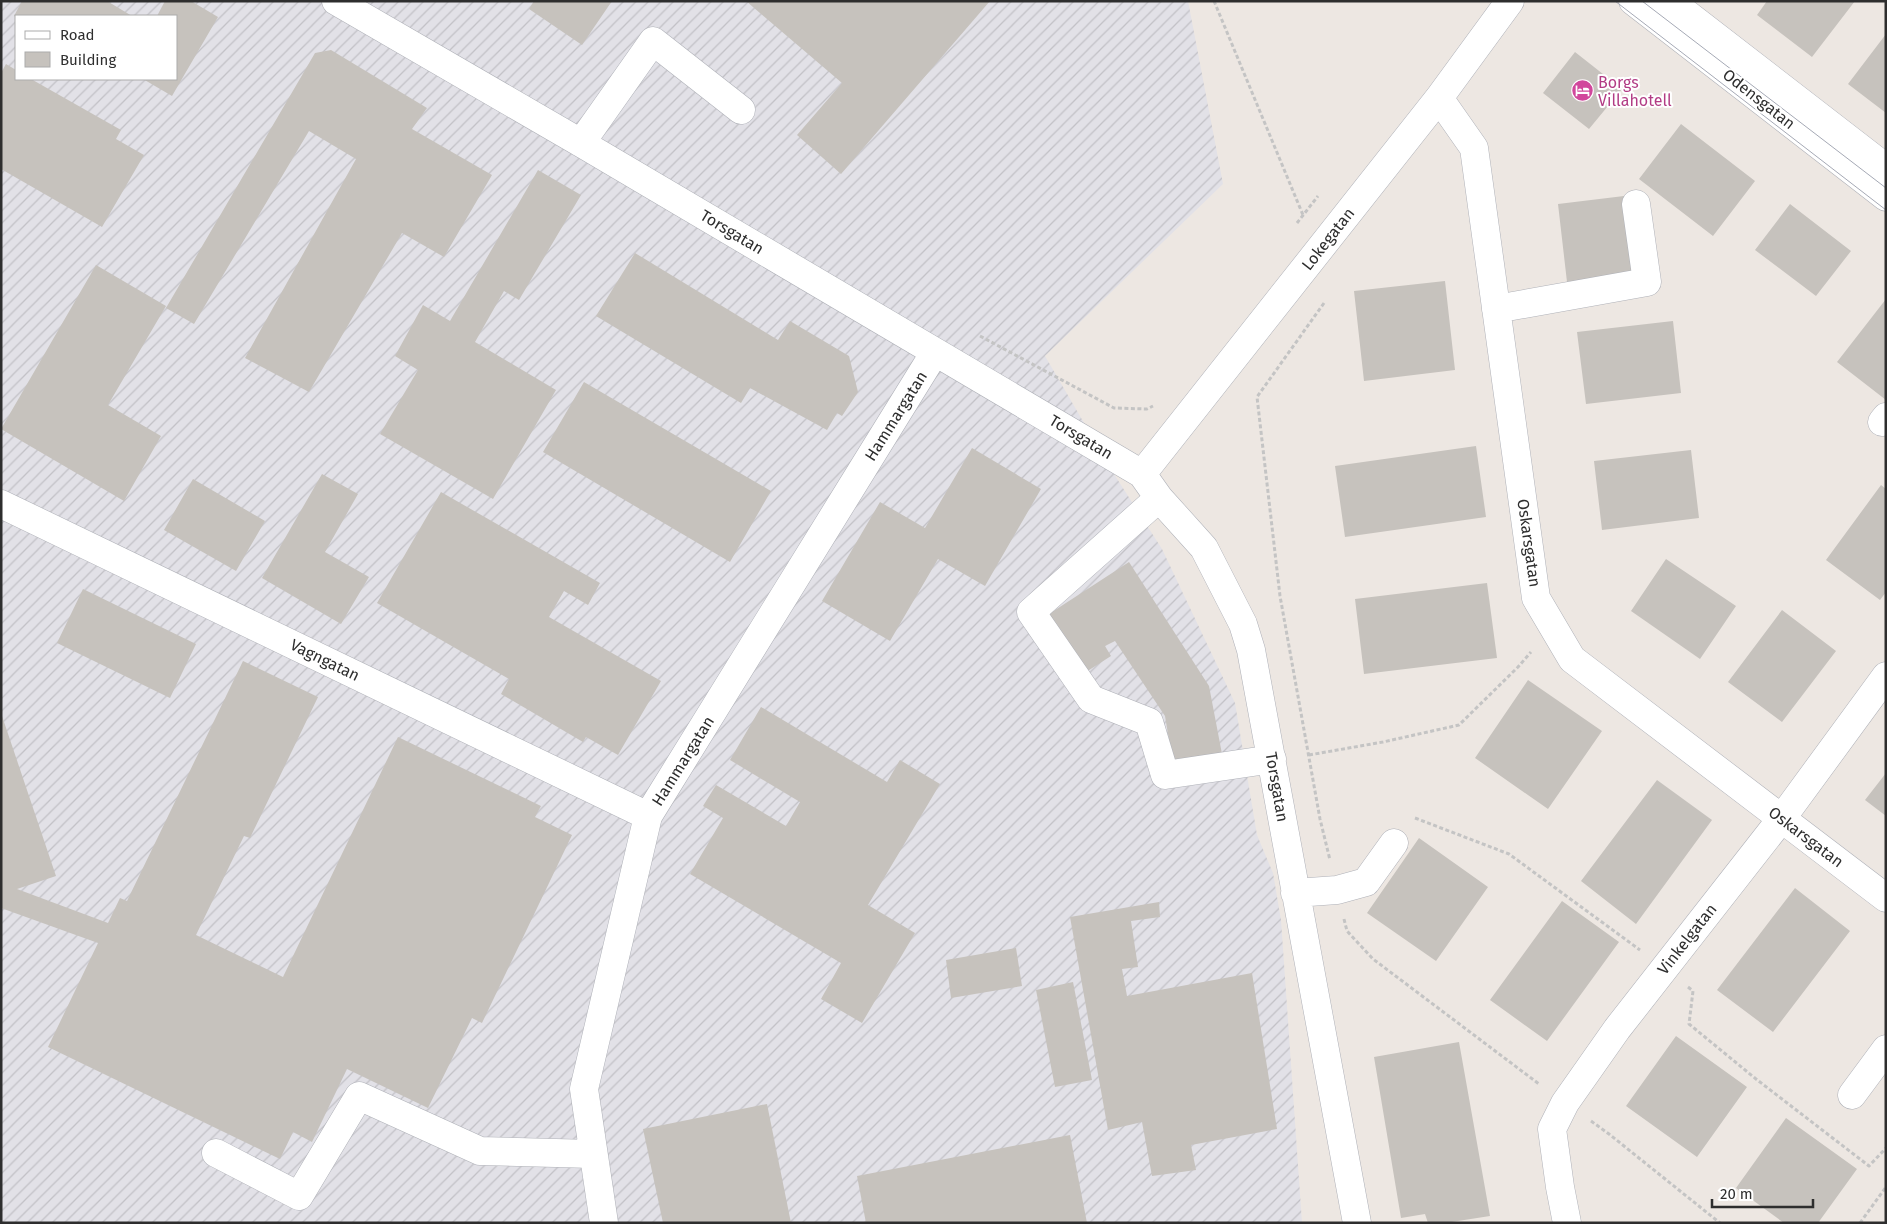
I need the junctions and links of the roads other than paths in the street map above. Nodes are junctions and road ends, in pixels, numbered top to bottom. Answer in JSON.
{"nodes":[{"id":1,"x":336,"y":1,"type":"edge"},
{"id":2,"x":1510,"y":1,"type":"edge"},
{"id":3,"x":1633,"y":1,"type":"edge"},
{"id":4,"x":1670,"y":1,"type":"edge"},
{"id":5,"x":1439,"y":98,"type":"junction"},
{"id":6,"x":741,"y":110,"type":"dead end"},
{"id":7,"x":581,"y":143,"type":"junction"},
{"id":8,"x":1886,"y":168,"type":"edge"},
{"id":9,"x":1886,"y":197,"type":"edge"},
{"id":10,"x":1636,"y":204,"type":"dead end"},
{"id":11,"x":1496,"y":308,"type":"junction"},
{"id":12,"x":936,"y":352,"type":"junction"},
{"id":13,"x":1142,"y":474,"type":"junction"},
{"id":14,"x":1159,"y":498,"type":"junction"},
{"id":15,"x":1,"y":504,"type":"edge"},
{"id":16,"x":1886,"y":676,"type":"edge"},
{"id":17,"x":1272,"y":759,"type":"junction"},
{"id":18,"x":648,"y":816,"type":"junction"},
{"id":19,"x":1782,"y":818,"type":"junction"},
{"id":20,"x":1394,"y":843,"type":"dead end"},
{"id":21,"x":1295,"y":893,"type":"junction"},
{"id":22,"x":1886,"y":898,"type":"edge"},
{"id":23,"x":1886,"y":1050,"type":"edge"},
{"id":24,"x":1852,"y":1095,"type":"dead end"},
{"id":25,"x":216,"y":1153,"type":"dead end"},
{"id":26,"x":594,"y":1154,"type":"junction"},
{"id":27,"x":604,"y":1223,"type":"edge"},
{"id":28,"x":1357,"y":1223,"type":"edge"},
{"id":29,"x":1567,"y":1223,"type":"edge"}],
"edges":[{"from":1,"to":7,"type":"street","name":"Torsgatan"},
{"from":2,"to":5,"type":"street","name":"Lokegatan"},
{"from":3,"to":9,"type":"street","name":"Odensgatan"},
{"from":4,"to":8,"type":"street"},
{"from":5,"to":11,"type":"street","name":"Oskarsgatan"},
{"from":5,"to":13,"type":"street","name":"Lokegatan"},
{"from":6,"to":7,"type":"street"},
{"from":7,"to":12,"type":"street","name":"Torsgatan"},
{"from":10,"to":11,"type":"street"},
{"from":11,"to":19,"type":"street","name":"Oskarsgatan"},
{"from":12,"to":13,"type":"street","name":"Torsgatan"},
{"from":12,"to":18,"type":"street","name":"Hammargatan"},
{"from":13,"to":14,"type":"street","name":"Torsgatan"},
{"from":14,"to":17,"type":"street","name":"Torsgatan"},
{"from":14,"to":17,"type":"street"},
{"from":15,"to":18,"type":"street","name":"Vagngatan"},
{"from":16,"to":19,"type":"street","name":"Vinkelgatan"},
{"from":17,"to":21,"type":"street","name":"Torsgatan"},
{"from":18,"to":26,"type":"street","name":"Hammargatan"},
{"from":19,"to":22,"type":"street","name":"Oskarsgatan"},
{"from":19,"to":29,"type":"street","name":"Vinkelgatan"},
{"from":20,"to":21,"type":"street"},
{"from":21,"to":28,"type":"street","name":"Torsgatan"},
{"from":23,"to":24,"type":"street"},
{"from":25,"to":26,"type":"street"},
{"from":26,"to":27,"type":"street","name":"Hammargatan"}]}
